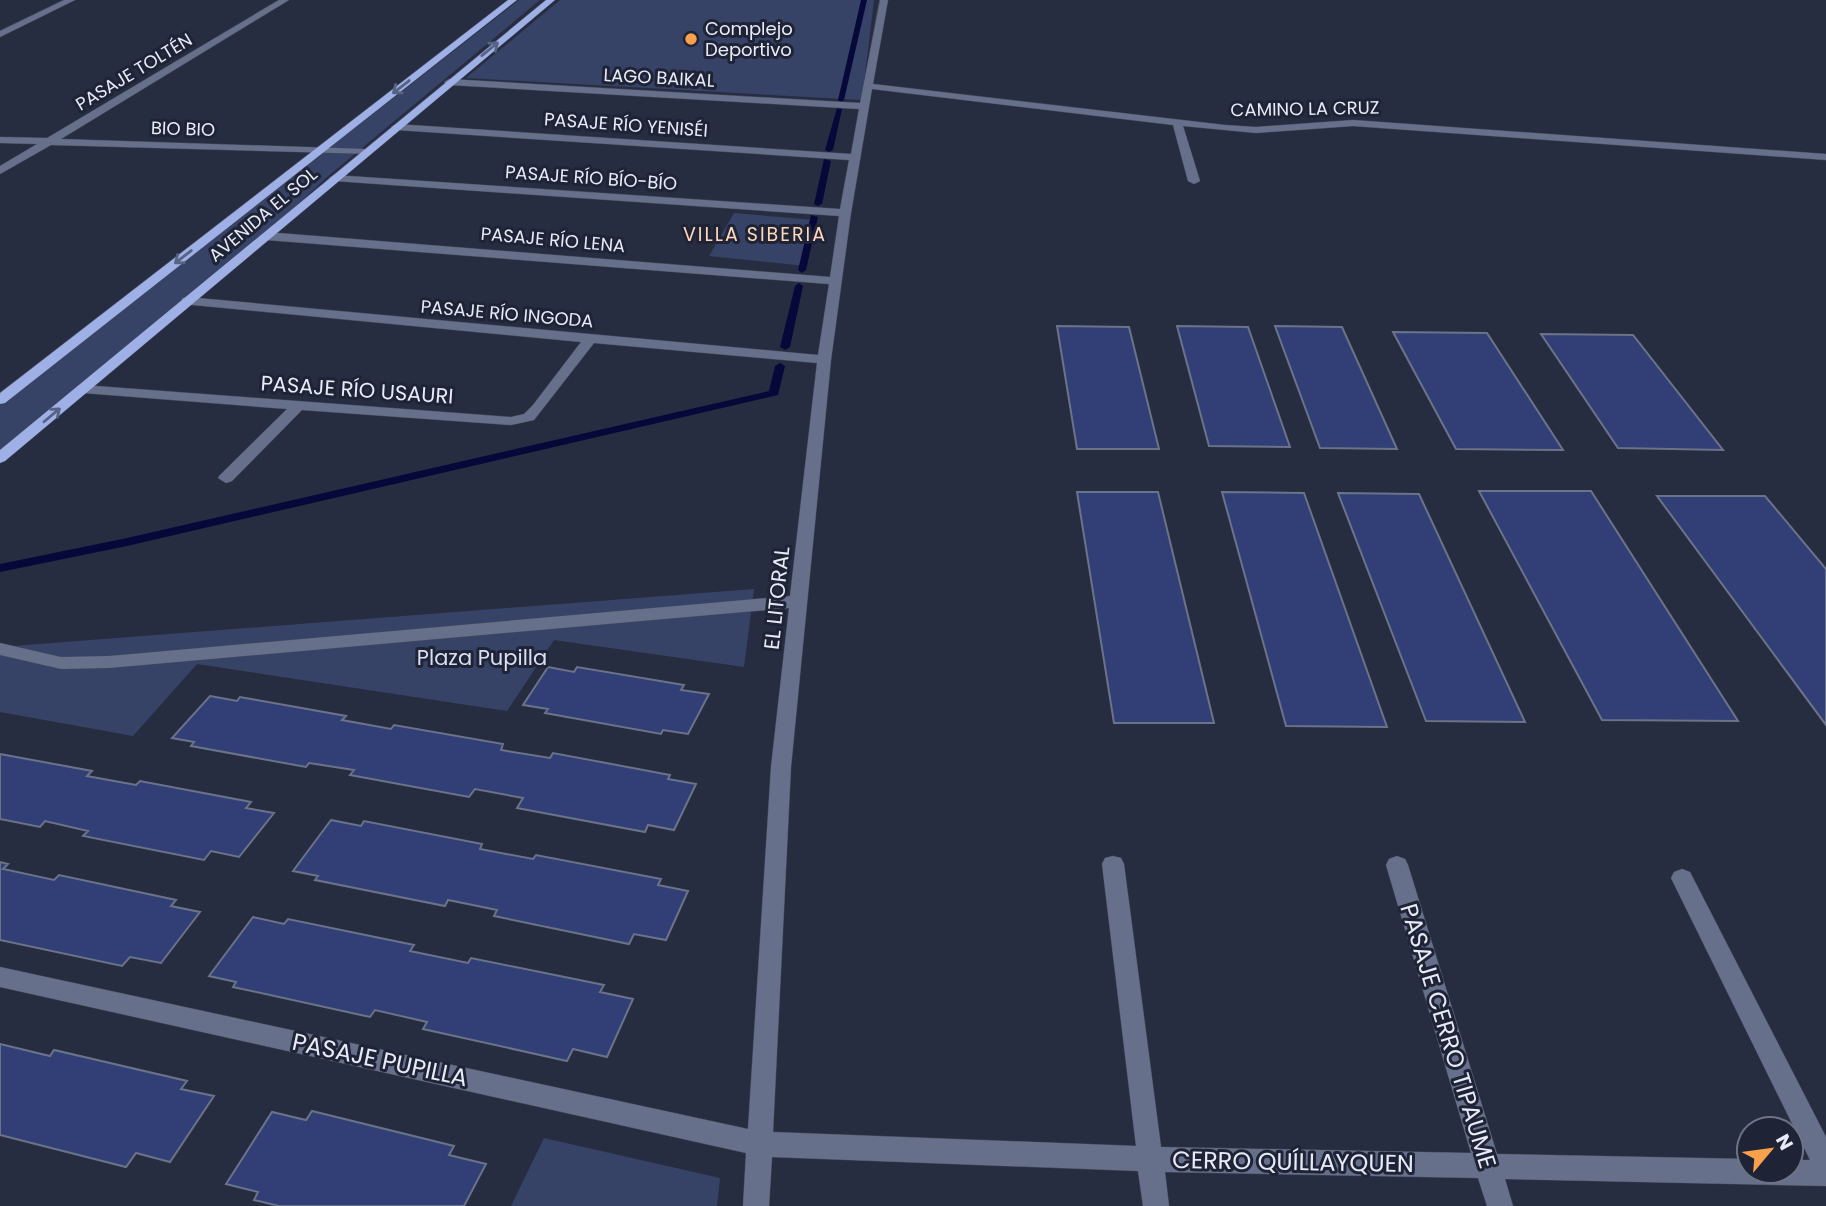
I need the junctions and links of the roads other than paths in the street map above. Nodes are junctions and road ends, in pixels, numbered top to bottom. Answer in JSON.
{"nodes":[{"id":1,"x":71,"y":0,"type":"edge"},
{"id":2,"x":285,"y":0,"type":"edge"},
{"id":3,"x":513,"y":0,"type":"edge"},
{"id":4,"x":551,"y":0,"type":"edge"},
{"id":5,"x":884,"y":0,"type":"edge"},
{"id":6,"x":0,"y":34,"type":"edge"},
{"id":7,"x":449,"y":82,"type":"junction"},
{"id":8,"x":869,"y":86,"type":"junction"},
{"id":9,"x":866,"y":106,"type":"junction"},
{"id":10,"x":1177,"y":122,"type":"junction"},
{"id":11,"x":396,"y":127,"type":"junction"},
{"id":12,"x":0,"y":140,"type":"edge"},
{"id":13,"x":48,"y":142,"type":"junction"},
{"id":14,"x":319,"y":151,"type":"junction"},
{"id":15,"x":366,"y":152,"type":"junction"},
{"id":16,"x":854,"y":157,"type":"junction"},
{"id":17,"x":1826,"y":157,"type":"edge"},
{"id":18,"x":0,"y":171,"type":"edge"},
{"id":19,"x":334,"y":178,"type":"junction"},
{"id":20,"x":1194,"y":181,"type":"dead end"},
{"id":21,"x":845,"y":212,"type":"junction"},
{"id":22,"x":266,"y":236,"type":"junction"},
{"id":23,"x":836,"y":281,"type":"junction"},
{"id":24,"x":187,"y":301,"type":"junction"},
{"id":25,"x":590,"y":339,"type":"junction"},
{"id":26,"x":824,"y":360,"type":"junction"},
{"id":27,"x":83,"y":389,"type":"junction"},
{"id":28,"x":0,"y":400,"type":"edge"},
{"id":29,"x":297,"y":407,"type":"junction"},
{"id":30,"x":0,"y":458,"type":"edge"},
{"id":31,"x":226,"y":478,"type":"dead end"},
{"id":32,"x":800,"y":601,"type":"junction"},
{"id":33,"x":0,"y":649,"type":"edge"},
{"id":34,"x":1113,"y":864,"type":"dead end"},
{"id":35,"x":1396,"y":865,"type":"dead end"},
{"id":36,"x":1682,"y":878,"type":"dead end"},
{"id":37,"x":0,"y":977,"type":"edge"},
{"id":38,"x":760,"y":1144,"type":"junction"},
{"id":39,"x":1150,"y":1159,"type":"junction"},
{"id":40,"x":1826,"y":1164,"type":"edge"},
{"id":41,"x":1486,"y":1166,"type":"junction"},
{"id":42,"x":1826,"y":1172,"type":"edge"},
{"id":43,"x":756,"y":1206,"type":"edge"},
{"id":44,"x":1156,"y":1206,"type":"edge"},
{"id":45,"x":1500,"y":1206,"type":"edge"}],
"edges":[{"from":1,"to":6,"type":"street"},
{"from":2,"to":13,"type":"street","name":"PASAJE TOLTÉN"},
{"from":3,"to":14,"type":"main road","name":"AVENIDA EL SOL","one_way":true},
{"from":7,"to":4,"type":"main road","name":"AVENIDA EL SOL","one_way":true},
{"from":5,"to":8,"type":"street","name":"EL LITORAL"},
{"from":7,"to":9,"type":"street","name":"LAGO BAIKAL"},
{"from":7,"to":11,"type":"main road","name":"AVENIDA EL SOL"},
{"from":8,"to":9,"type":"street","name":"EL LITORAL"},
{"from":8,"to":10,"type":"street","name":"CAMINO LA CRUZ"},
{"from":9,"to":16,"type":"street","name":"EL LITORAL"},
{"from":10,"to":17,"type":"street","name":"CAMINO LA CRUZ"},
{"from":10,"to":20,"type":"street"},
{"from":11,"to":15,"type":"main road","name":"AVENIDA EL SOL"},
{"from":11,"to":16,"type":"street","name":"PASAJE RÍO YENISÉI"},
{"from":12,"to":13,"type":"street","name":"BIO BIO"},
{"from":13,"to":14,"type":"street","name":"BIO BIO"},
{"from":13,"to":18,"type":"street","name":"PASAJE TOLTÉN"},
{"from":14,"to":15,"type":"street","name":"BIO BIO"},
{"from":14,"to":28,"type":"main road","name":"AVENIDA EL SOL","one_way":true},
{"from":15,"to":19,"type":"main road","name":"AVENIDA EL SOL"},
{"from":16,"to":21,"type":"street","name":"EL LITORAL"},
{"from":19,"to":21,"type":"street","name":"PASAJE RÍO BÍO-BÍO"},
{"from":19,"to":22,"type":"main road","name":"AVENIDA EL SOL"},
{"from":21,"to":23,"type":"street","name":"EL LITORAL"},
{"from":22,"to":23,"type":"street","name":"PASAJE RÍO LENA"},
{"from":22,"to":24,"type":"main road","name":"AVENIDA EL SOL"},
{"from":23,"to":26,"type":"street","name":"EL LITORAL"},
{"from":24,"to":25,"type":"street","name":"PASAJE RÍO INGODA"},
{"from":24,"to":27,"type":"main road","name":"AVENIDA EL SOL"},
{"from":25,"to":26,"type":"street","name":"PASAJE RÍO INGODA"},
{"from":25,"to":29,"type":"street","name":"PASAJE RÍO USAURI"},
{"from":26,"to":32,"type":"street","name":"EL LITORAL"},
{"from":27,"to":29,"type":"street","name":"PASAJE RÍO USAURI"},
{"from":30,"to":27,"type":"main road","name":"AVENIDA EL SOL","one_way":true},
{"from":29,"to":31,"type":"street"},
{"from":32,"to":33,"type":"street"},
{"from":32,"to":38,"type":"street","name":"EL LITORAL"},
{"from":34,"to":39,"type":"street"},
{"from":35,"to":41,"type":"street","name":"PASAJE CERRO TIPAUME"},
{"from":36,"to":40,"type":"street"},
{"from":37,"to":38,"type":"street","name":"PASAJE PUPILLA"},
{"from":38,"to":39,"type":"street","name":"CERRO QUÍLLAYQUEN"},
{"from":38,"to":43,"type":"street","name":"EL LITORAL"},
{"from":39,"to":41,"type":"street","name":"CERRO QUÍLLAYQUEN"},
{"from":39,"to":44,"type":"street"},
{"from":41,"to":42,"type":"street","name":"CERRO QUÍLLAYQUEN"},
{"from":41,"to":45,"type":"street","name":"PASAJE CERRO TIPAUME"}]}
